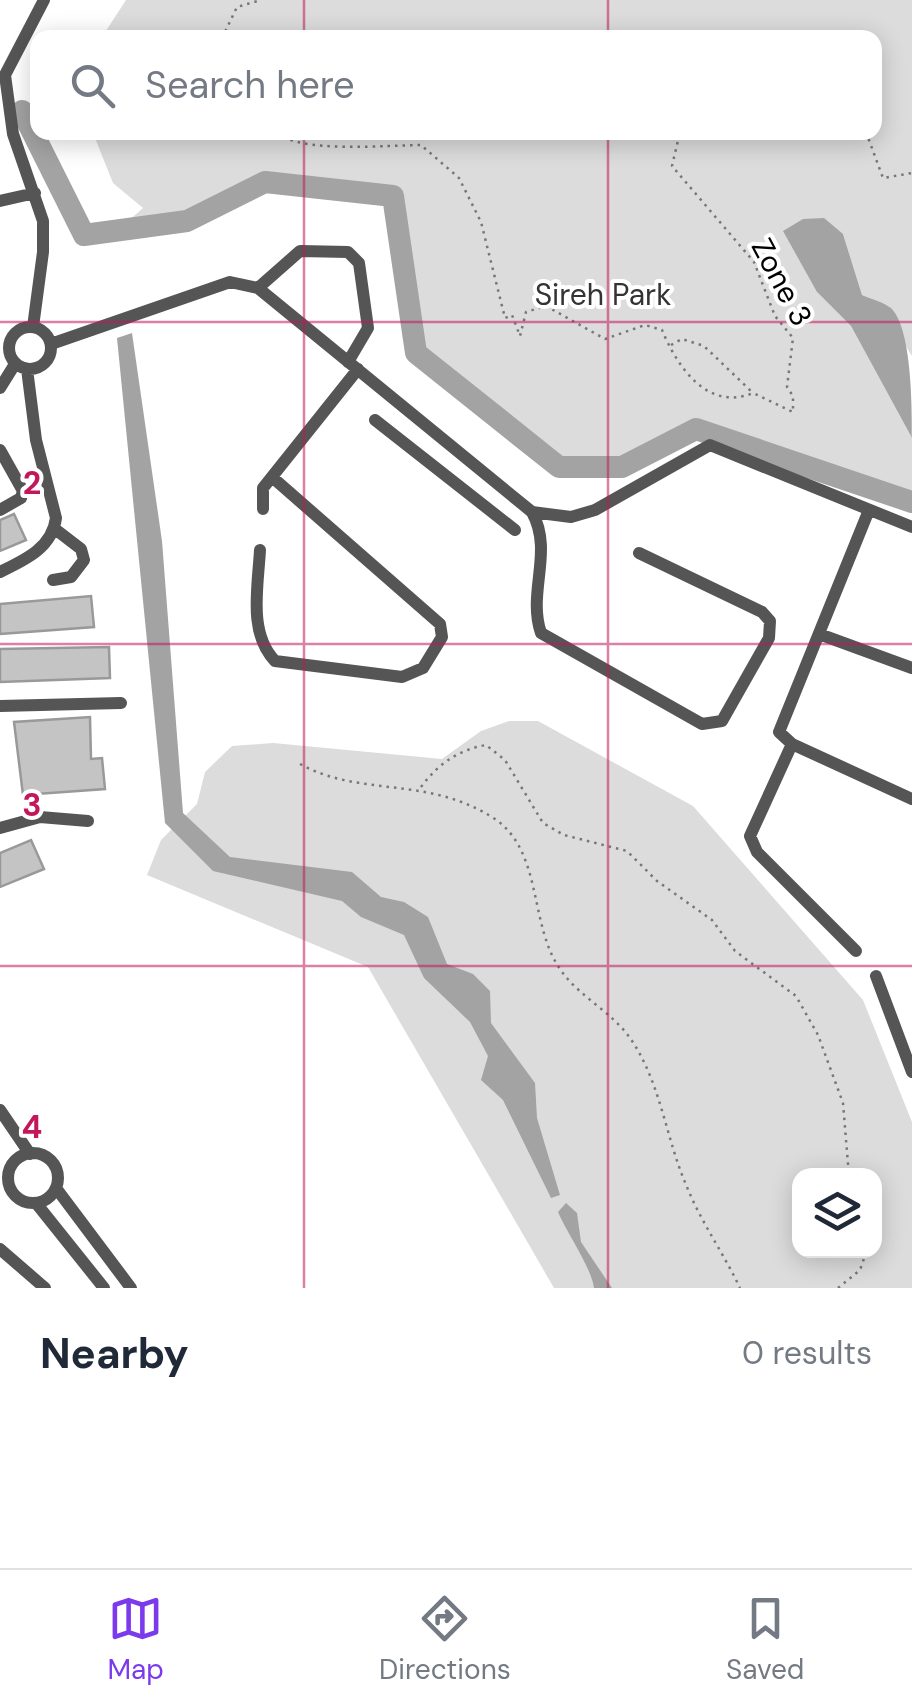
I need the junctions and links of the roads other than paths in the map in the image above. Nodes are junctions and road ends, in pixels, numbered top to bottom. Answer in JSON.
{"nodes":[{"id":1,"x":44,"y":0,"type":"edge"},
{"id":2,"x":3,"y":74,"type":"edge"},
{"id":3,"x":34,"y":194,"type":"junction"},
{"id":4,"x":0,"y":201,"type":"edge"},
{"id":5,"x":258,"y":288,"type":"junction"},
{"id":6,"x":32,"y":328,"type":"junction"},
{"id":7,"x":5,"y":337,"type":"edge"},
{"id":8,"x":50,"y":344,"type":"junction"},
{"id":9,"x":21,"y":366,"type":"junction"},
{"id":10,"x":353,"y":366,"type":"junction"},
{"id":11,"x":0,"y":388,"type":"edge"},
{"id":12,"x":418,"y":419,"type":"junction"},
{"id":13,"x":375,"y":420,"type":"dead end"},
{"id":14,"x":400,"y":439,"type":"junction"},
{"id":15,"x":0,"y":450,"type":"edge"},
{"id":16,"x":272,"y":477,"type":"junction"},
{"id":17,"x":496,"y":482,"type":"junction"},
{"id":18,"x":480,"y":502,"type":"junction"},
{"id":19,"x":263,"y":509,"type":"dead end"},
{"id":20,"x":0,"y":510,"type":"edge"},
{"id":21,"x":870,"y":510,"type":"junction"},
{"id":22,"x":532,"y":512,"type":"junction"},
{"id":23,"x":912,"y":527,"type":"edge"},
{"id":24,"x":55,"y":529,"type":"junction"},
{"id":25,"x":515,"y":530,"type":"dead end"},
{"id":26,"x":260,"y":550,"type":"dead end"},
{"id":27,"x":639,"y":553,"type":"dead end"},
{"id":28,"x":0,"y":572,"type":"edge"},
{"id":29,"x":53,"y":580,"type":"dead end"},
{"id":30,"x":819,"y":634,"type":"junction"},
{"id":31,"x":912,"y":668,"type":"edge"},
{"id":32,"x":121,"y":702,"type":"dead end"},
{"id":33,"x":0,"y":706,"type":"edge"},
{"id":34,"x":792,"y":744,"type":"junction"},
{"id":35,"x":912,"y":799,"type":"edge"},
{"id":36,"x":88,"y":821,"type":"dead end"},
{"id":37,"x":0,"y":828,"type":"edge"},
{"id":38,"x":856,"y":951,"type":"dead end"},
{"id":39,"x":876,"y":976,"type":"dead end"},
{"id":40,"x":912,"y":1072,"type":"edge"},
{"id":41,"x":0,"y":1110,"type":"edge"},
{"id":42,"x":30,"y":1154,"type":"junction"},
{"id":43,"x":0,"y":1158,"type":"edge"},
{"id":44,"x":8,"y":1175,"type":"junction"},
{"id":45,"x":56,"y":1188,"type":"junction"},
{"id":46,"x":36,"y":1203,"type":"junction"},
{"id":47,"x":3,"y":1255,"type":"edge"},
{"id":48,"x":45,"y":1288,"type":"edge"},
{"id":49,"x":104,"y":1288,"type":"edge"},
{"id":50,"x":132,"y":1288,"type":"edge"}],
"edges":[{"from":1,"to":2,"type":"street"},
{"from":2,"to":3,"type":"street"},
{"from":3,"to":4,"type":"street"},
{"from":3,"to":6,"type":"street"},
{"from":5,"to":8,"type":"street"},
{"from":5,"to":10,"type":"street"},
{"from":5,"to":10,"type":"street"},
{"from":6,"to":7,"type":"street"},
{"from":6,"to":8,"type":"street"},
{"from":7,"to":9,"type":"street"},
{"from":8,"to":9,"type":"street"},
{"from":9,"to":11,"type":"street"},
{"from":9,"to":24,"type":"street"},
{"from":10,"to":12,"type":"street"},
{"from":10,"to":16,"type":"street"},
{"from":12,"to":14,"type":"street"},
{"from":12,"to":17,"type":"street"},
{"from":13,"to":14,"type":"street"},
{"from":14,"to":18,"type":"street"},
{"from":15,"to":20,"type":"street"},
{"from":16,"to":19,"type":"street"},
{"from":16,"to":26,"type":"street"},
{"from":17,"to":18,"type":"street"},
{"from":17,"to":22,"type":"street"},
{"from":18,"to":25,"type":"street"},
{"from":21,"to":22,"type":"street"},
{"from":21,"to":23,"type":"street"},
{"from":21,"to":30,"type":"street"},
{"from":22,"to":27,"type":"street"},
{"from":24,"to":28,"type":"street"},
{"from":24,"to":29,"type":"street"},
{"from":30,"to":31,"type":"street"},
{"from":30,"to":34,"type":"street"},
{"from":32,"to":33,"type":"street"},
{"from":34,"to":35,"type":"street"},
{"from":34,"to":38,"type":"street"},
{"from":36,"to":37,"type":"street"},
{"from":39,"to":40,"type":"street"},
{"from":41,"to":42,"type":"street"},
{"from":42,"to":44,"type":"street"},
{"from":42,"to":45,"type":"street"},
{"from":43,"to":44,"type":"street"},
{"from":44,"to":46,"type":"street"},
{"from":45,"to":46,"type":"street"},
{"from":45,"to":50,"type":"street"},
{"from":46,"to":49,"type":"street"},
{"from":47,"to":48,"type":"street"}]}
